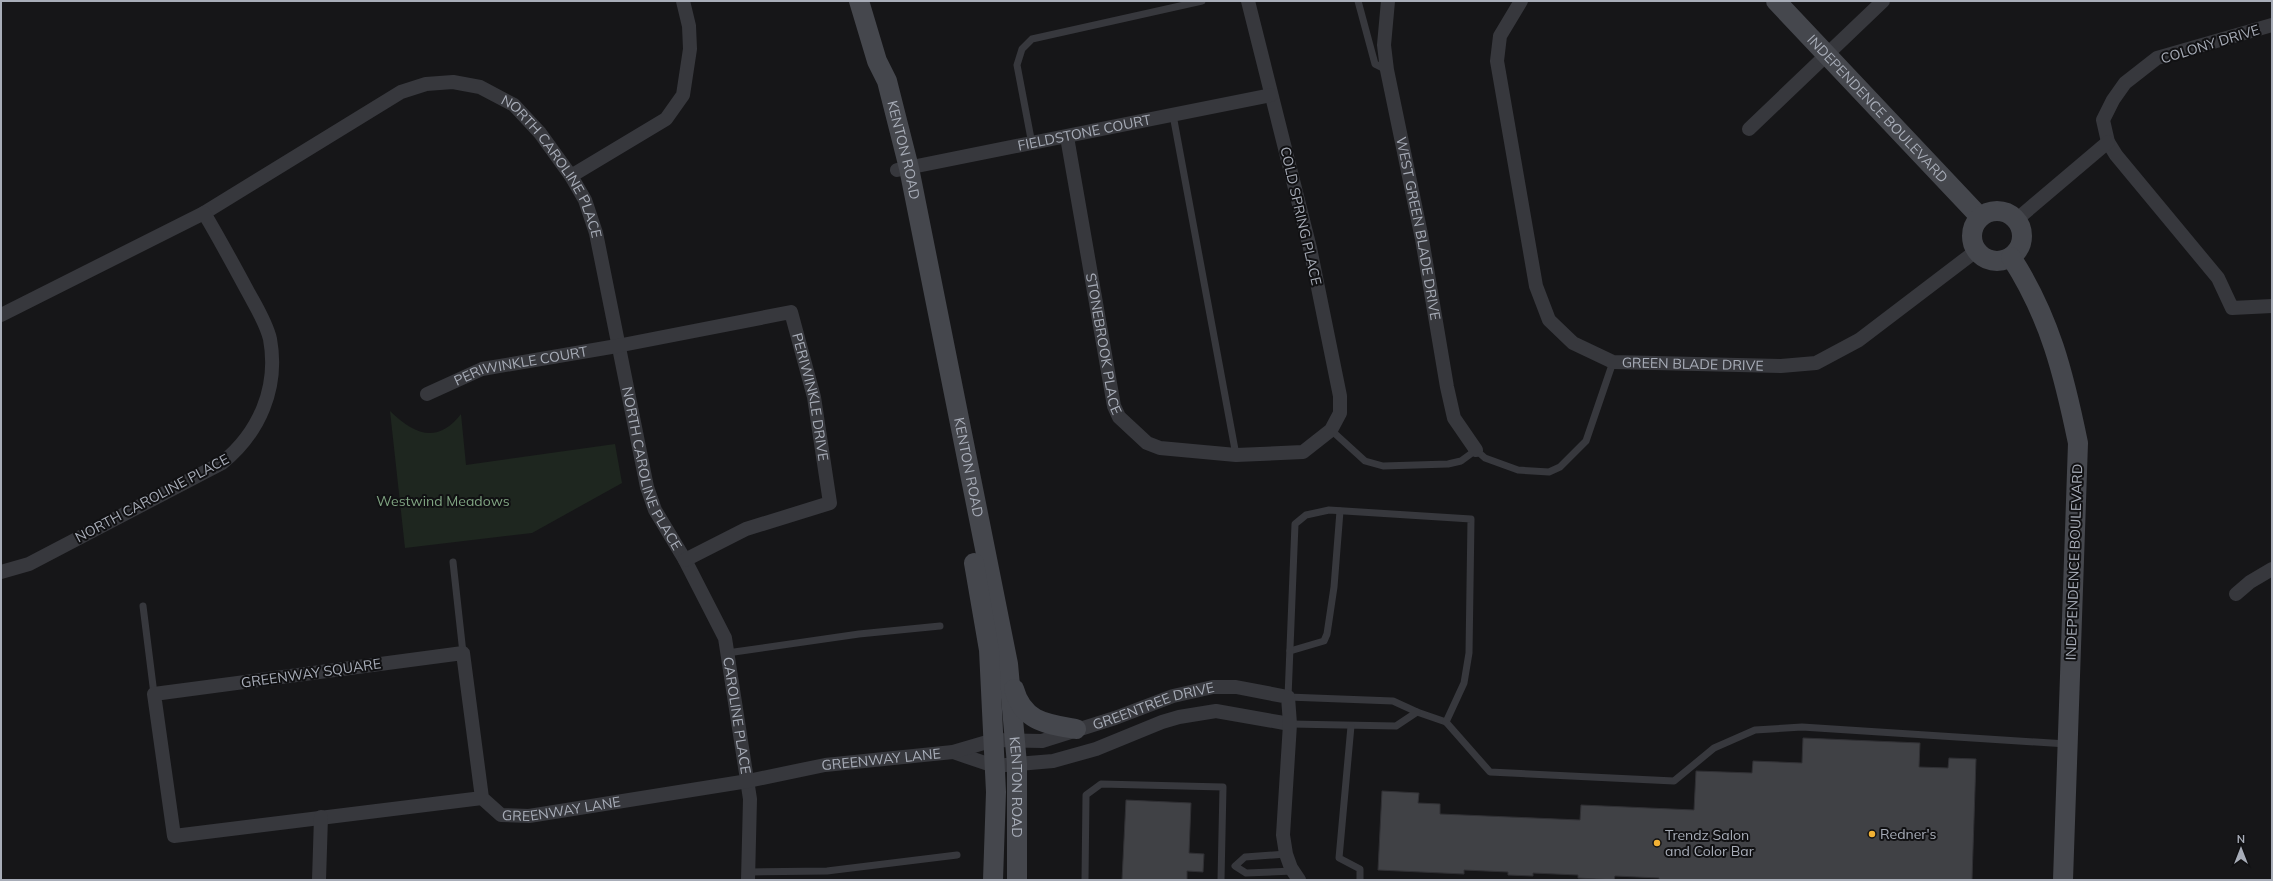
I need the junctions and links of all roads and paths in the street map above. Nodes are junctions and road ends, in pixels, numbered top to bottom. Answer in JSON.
{"nodes":[{"id":1,"x":684,"y":1,"type":"edge"},
{"id":2,"x":859,"y":1,"type":"edge"},
{"id":3,"x":1202,"y":1,"type":"edge"},
{"id":4,"x":1248,"y":1,"type":"edge"},
{"id":5,"x":1358,"y":1,"type":"edge"},
{"id":6,"x":1388,"y":1,"type":"edge"},
{"id":7,"x":1521,"y":1,"type":"edge"},
{"id":8,"x":1776,"y":1,"type":"edge"},
{"id":9,"x":1883,"y":1,"type":"edge"},
{"id":10,"x":2272,"y":25,"type":"edge"},
{"id":11,"x":1826,"y":54,"type":"junction"},
{"id":12,"x":1387,"y":70,"type":"junction"},
{"id":13,"x":1271,"y":95,"type":"junction"},
{"id":14,"x":1173,"y":116,"type":"junction"},
{"id":15,"x":1749,"y":129,"type":"dead end"},
{"id":16,"x":1067,"y":137,"type":"junction"},
{"id":17,"x":2108,"y":142,"type":"junction"},
{"id":18,"x":1032,"y":144,"type":"junction"},
{"id":19,"x":903,"y":169,"type":"junction"},
{"id":20,"x":571,"y":176,"type":"junction"},
{"id":21,"x":204,"y":213,"type":"junction"},
{"id":22,"x":1980,"y":217,"type":"junction"},
{"id":23,"x":2016,"y":220,"type":"junction"},
{"id":24,"x":1976,"y":251,"type":"junction"},
{"id":25,"x":2012,"y":257,"type":"junction"},
{"id":26,"x":2272,"y":306,"type":"edge"},
{"id":27,"x":1,"y":315,"type":"edge"},
{"id":28,"x":617,"y":346,"type":"junction"},
{"id":29,"x":1614,"y":362,"type":"junction"},
{"id":30,"x":428,"y":394,"type":"dead end"},
{"id":31,"x":1331,"y":430,"type":"junction"},
{"id":32,"x":1476,"y":450,"type":"junction"},
{"id":33,"x":1236,"y":455,"type":"junction"},
{"id":34,"x":1340,"y":511,"type":"junction"},
{"id":35,"x":685,"y":560,"type":"junction"},
{"id":36,"x":453,"y":562,"type":"dead end"},
{"id":37,"x":2272,"y":569,"type":"edge"},
{"id":38,"x":1,"y":572,"type":"edge"},
{"id":39,"x":2236,"y":594,"type":"dead end"},
{"id":40,"x":143,"y":606,"type":"dead end"},
{"id":41,"x":940,"y":626,"type":"dead end"},
{"id":42,"x":1290,"y":651,"type":"junction"},
{"id":43,"x":463,"y":653,"type":"junction"},
{"id":44,"x":727,"y":653,"type":"junction"},
{"id":45,"x":1008,"y":664,"type":"junction"},
{"id":46,"x":154,"y":694,"type":"junction"},
{"id":47,"x":1288,"y":697,"type":"junction"},
{"id":48,"x":1417,"y":712,"type":"junction"},
{"id":49,"x":1446,"y":722,"type":"junction"},
{"id":50,"x":1290,"y":724,"type":"junction"},
{"id":51,"x":1351,"y":726,"type":"junction"},
{"id":52,"x":1076,"y":729,"type":"junction"},
{"id":53,"x":994,"y":740,"type":"junction"},
{"id":54,"x":1016,"y":741,"type":"junction"},
{"id":55,"x":2067,"y":744,"type":"junction"},
{"id":56,"x":953,"y":752,"type":"junction"},
{"id":57,"x":1017,"y":764,"type":"junction"},
{"id":58,"x":994,"y":766,"type":"junction"},
{"id":59,"x":748,"y":781,"type":"junction"},
{"id":60,"x":482,"y":798,"type":"junction"},
{"id":61,"x":321,"y":817,"type":"junction"},
{"id":62,"x":1286,"y":854,"type":"junction"},
{"id":63,"x":958,"y":855,"type":"dead end"},
{"id":64,"x":1221,"y":866,"type":"junction"},
{"id":65,"x":1236,"y":866,"type":"junction"},
{"id":66,"x":1296,"y":875,"type":"edge"},
{"id":67,"x":749,"y":876,"type":"edge"},
{"id":68,"x":319,"y":880,"type":"edge"},
{"id":69,"x":993,"y":880,"type":"edge"},
{"id":70,"x":1017,"y":880,"type":"edge"},
{"id":71,"x":1085,"y":880,"type":"edge"},
{"id":72,"x":1221,"y":880,"type":"edge"},
{"id":73,"x":1360,"y":880,"type":"edge"},
{"id":74,"x":2063,"y":880,"type":"edge"}],
"edges":[{"from":1,"to":20,"type":"street"},
{"from":2,"to":19,"type":"main road","name":"KENTON ROAD"},
{"from":3,"to":18,"type":"lane"},
{"from":4,"to":13,"type":"street","name":"COLD SPRING PLACE"},
{"from":5,"to":12,"type":"lane"},
{"from":6,"to":12,"type":"street","name":"WEST GREEN BLADE DRIVE"},
{"from":7,"to":29,"type":"street","name":"GREEN BLADE DRIVE"},
{"from":8,"to":11,"type":"main road","name":"INDEPENDENCE BOULEVARD"},
{"from":9,"to":11,"type":"street"},
{"from":10,"to":17,"type":"street","name":"COLONY DRIVE"},
{"from":11,"to":15,"type":"street"},
{"from":11,"to":22,"type":"main road","name":"INDEPENDENCE BOULEVARD"},
{"from":12,"to":32,"type":"street","name":"WEST GREEN BLADE DRIVE"},
{"from":13,"to":14,"type":"street","name":"FIELDSTONE COURT"},
{"from":13,"to":31,"type":"street","name":"COLD SPRING PLACE"},
{"from":14,"to":16,"type":"street","name":"FIELDSTONE COURT"},
{"from":14,"to":33,"type":"lane"},
{"from":16,"to":18,"type":"street","name":"FIELDSTONE COURT"},
{"from":16,"to":33,"type":"street","name":"STONEBROOK PLACE"},
{"from":17,"to":23,"type":"street"},
{"from":17,"to":26,"type":"street"},
{"from":18,"to":19,"type":"street","name":"FIELDSTONE COURT"},
{"from":19,"to":45,"type":"main road","name":"KENTON ROAD"},
{"from":19,"to":53,"type":"main road","name":"KENTON ROAD"},
{"from":20,"to":21,"type":"street","name":"NORTH CAROLINE PLACE"},
{"from":20,"to":28,"type":"street","name":"NORTH CAROLINE PLACE"},
{"from":21,"to":27,"type":"street","name":"NORTH CAROLINE PLACE"},
{"from":21,"to":38,"type":"street","name":"NORTH CAROLINE PLACE"},
{"from":22,"to":23,"type":"main road"},
{"from":22,"to":24,"type":"main road"},
{"from":23,"to":25,"type":"main road"},
{"from":24,"to":25,"type":"main road"},
{"from":24,"to":29,"type":"street","name":"GREEN BLADE DRIVE"},
{"from":25,"to":55,"type":"main road","name":"INDEPENDENCE BOULEVARD"},
{"from":28,"to":30,"type":"street","name":"PERIWINKLE COURT"},
{"from":28,"to":35,"type":"street","name":"NORTH CAROLINE PLACE"},
{"from":28,"to":35,"type":"street","name":"PERIWINKLE DRIVE"},
{"from":29,"to":32,"type":"lane"},
{"from":31,"to":32,"type":"lane"},
{"from":31,"to":33,"type":"street","name":"STONEBROOK PLACE"},
{"from":34,"to":42,"type":"lane"},
{"from":34,"to":42,"type":"lane"},
{"from":34,"to":49,"type":"lane"},
{"from":35,"to":44,"type":"street","name":"CAROLINE PLACE"},
{"from":36,"to":43,"type":"lane"},
{"from":37,"to":39,"type":"street"},
{"from":40,"to":46,"type":"lane"},
{"from":41,"to":44,"type":"lane"},
{"from":42,"to":47,"type":"lane"},
{"from":43,"to":46,"type":"street","name":"GREENWAY SQUARE"},
{"from":43,"to":60,"type":"street"},
{"from":44,"to":59,"type":"street","name":"CAROLINE PLACE"},
{"from":45,"to":52,"type":"main road"},
{"from":45,"to":54,"type":"main road","name":"KENTON ROAD"},
{"from":46,"to":61,"type":"street","name":"GREENWAY LANE"},
{"from":47,"to":48,"type":"lane"},
{"from":47,"to":50,"type":"street"},
{"from":47,"to":52,"type":"street","name":"GREENTREE DRIVE"},
{"from":48,"to":49,"type":"lane"},
{"from":48,"to":51,"type":"lane"},
{"from":49,"to":55,"type":"lane"},
{"from":50,"to":51,"type":"lane"},
{"from":50,"to":57,"type":"street","name":"GREENTREE DRIVE"},
{"from":50,"to":62,"type":"street"},
{"from":51,"to":73,"type":"lane"},
{"from":52,"to":54,"type":"street","name":"GREENTREE DRIVE"},
{"from":53,"to":54,"type":"street","name":"GREENTREE DRIVE"},
{"from":53,"to":56,"type":"street","name":"GREENWAY LANE"},
{"from":53,"to":58,"type":"main road","name":"KENTON ROAD"},
{"from":54,"to":57,"type":"main road","name":"KENTON ROAD"},
{"from":55,"to":74,"type":"main road","name":"INDEPENDENCE BOULEVARD"},
{"from":56,"to":58,"type":"street","name":"GREENWAY LANE"},
{"from":56,"to":59,"type":"street","name":"GREENWAY LANE"},
{"from":57,"to":58,"type":"street","name":"GREENTREE DRIVE"},
{"from":57,"to":70,"type":"main road","name":"KENTON ROAD"},
{"from":58,"to":69,"type":"main road","name":"KENTON ROAD"},
{"from":59,"to":60,"type":"street","name":"GREENWAY LANE"},
{"from":59,"to":67,"type":"street","name":"CAROLINE PLACE"},
{"from":60,"to":61,"type":"street","name":"GREENWAY LANE"},
{"from":61,"to":68,"type":"street"},
{"from":62,"to":65,"type":"lane"},
{"from":62,"to":66,"type":"street"},
{"from":63,"to":67,"type":"lane"},
{"from":64,"to":65,"type":"lane"},
{"from":64,"to":71,"type":"lane"},
{"from":64,"to":72,"type":"lane"},
{"from":65,"to":66,"type":"lane"}]}
